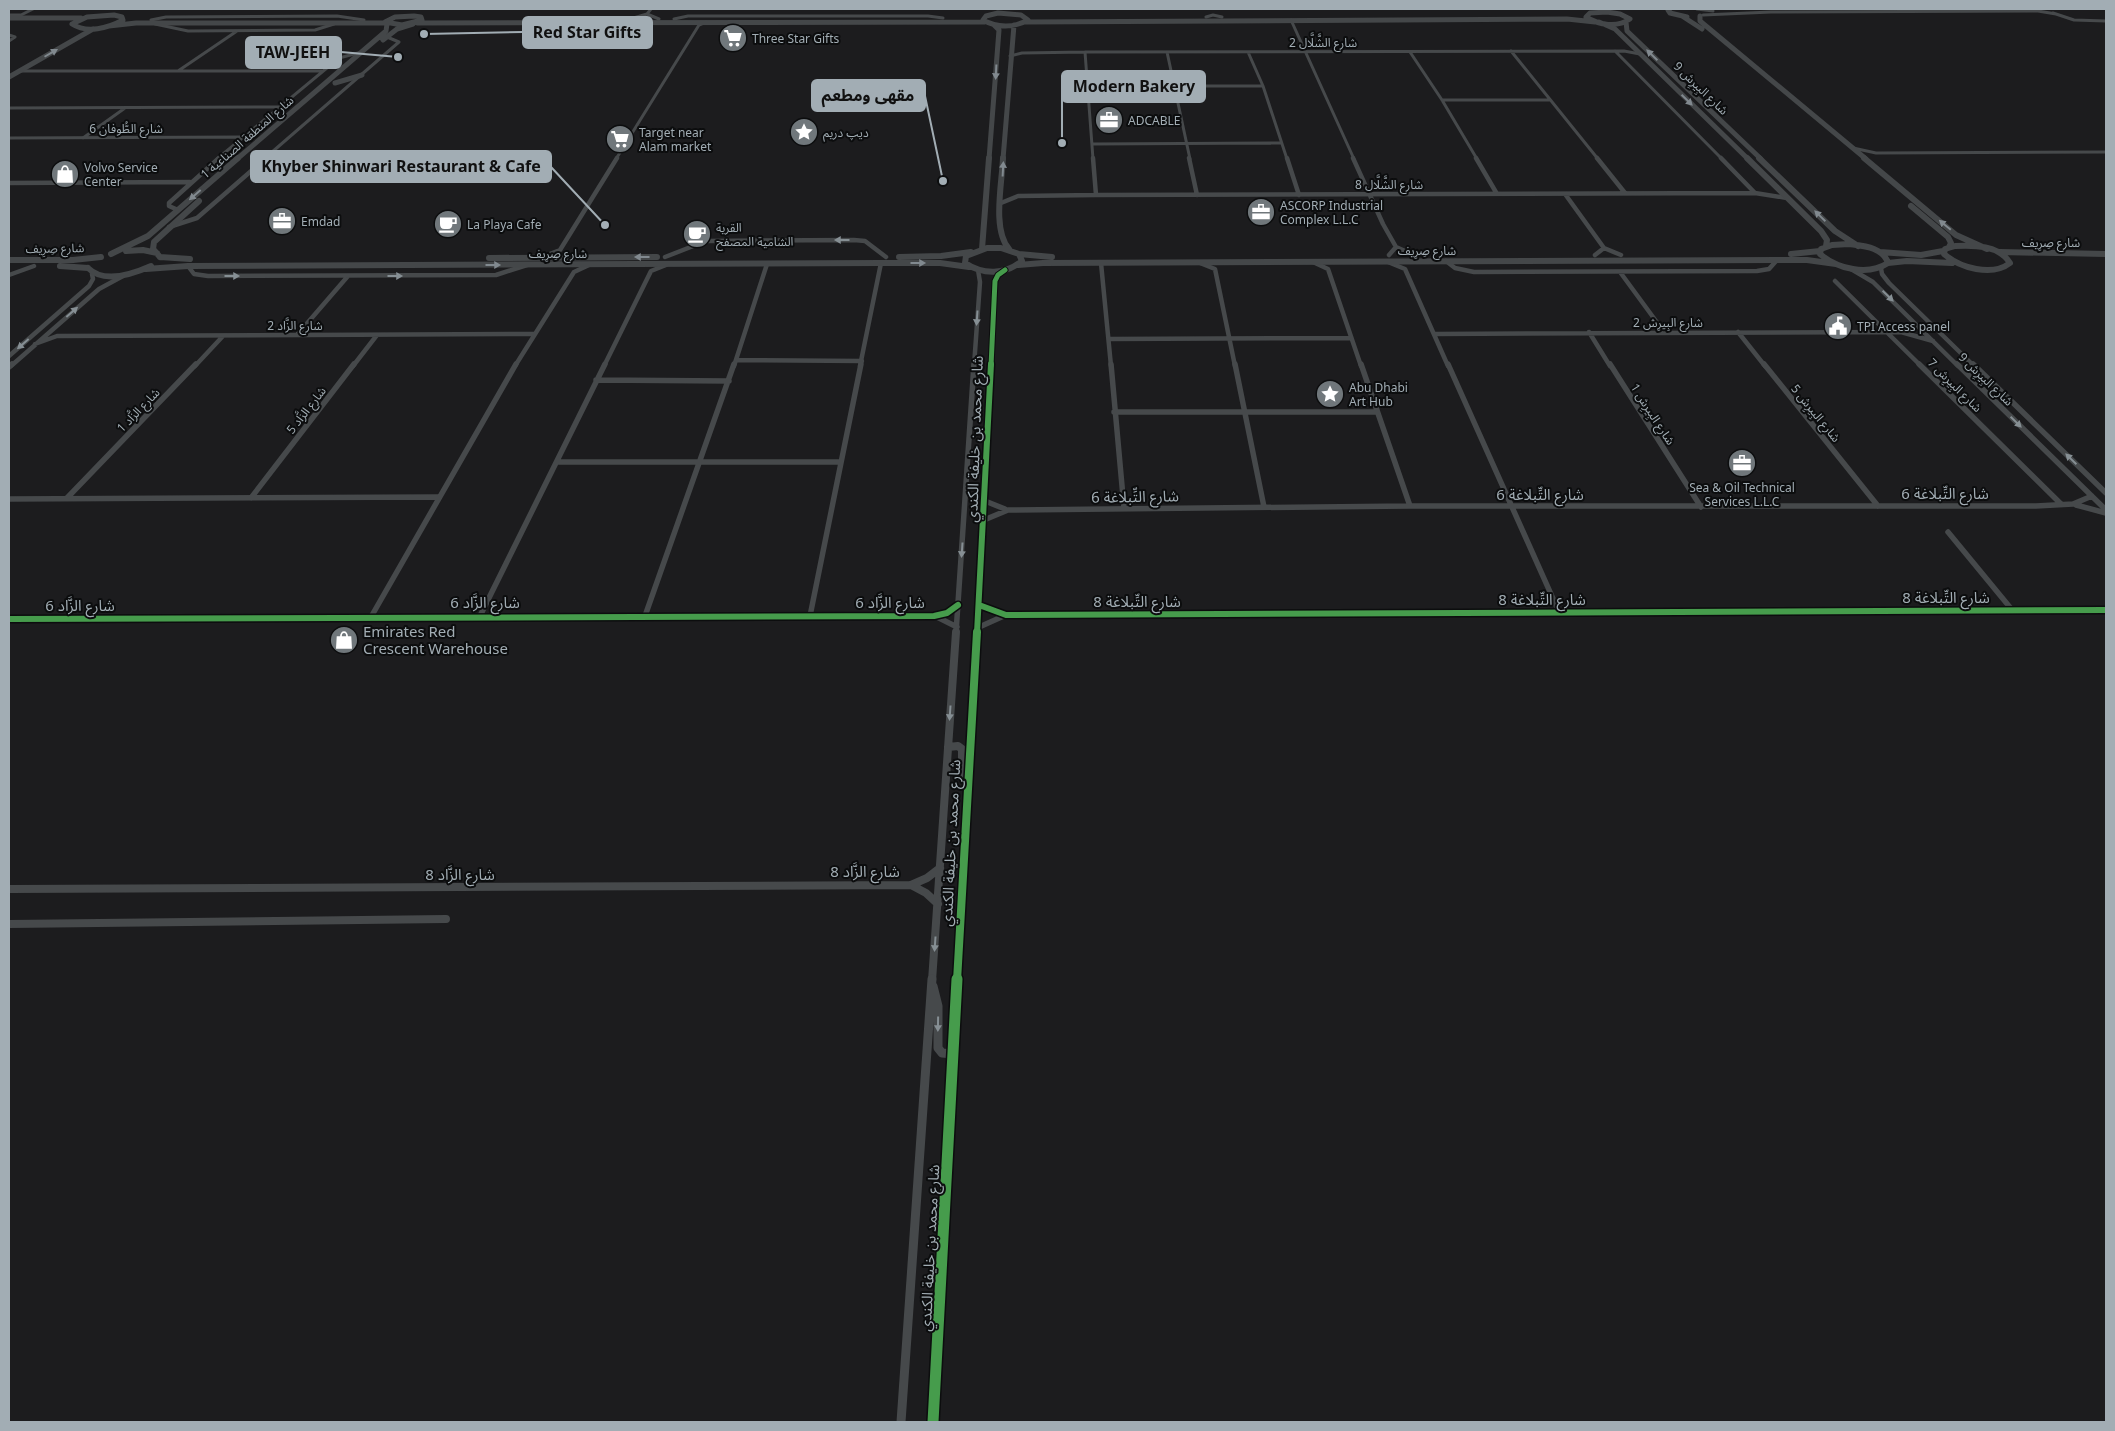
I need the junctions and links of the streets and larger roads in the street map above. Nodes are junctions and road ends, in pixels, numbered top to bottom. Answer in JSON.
{"nodes":[{"id":1,"x":33,"y":9,"type":"edge"},
{"id":2,"x":115,"y":9,"type":"edge"},
{"id":3,"x":124,"y":9,"type":"edge"},
{"id":4,"x":651,"y":9,"type":"edge"},
{"id":5,"x":1002,"y":9,"type":"edge"},
{"id":6,"x":1012,"y":9,"type":"edge"},
{"id":7,"x":1212,"y":9,"type":"edge"},
{"id":8,"x":1670,"y":9,"type":"edge"},
{"id":9,"x":1696,"y":9,"type":"edge"},
{"id":10,"x":2045,"y":9,"type":"edge"},
{"id":11,"x":410,"y":10,"type":"dead end"},
{"id":12,"x":419,"y":10,"type":"dead end"},
{"id":13,"x":2038,"y":11,"type":"junction"},
{"id":14,"x":1771,"y":12,"type":"junction"},
{"id":15,"x":647,"y":14,"type":"junction"},
{"id":16,"x":998,"y":14,"type":"junction"},
{"id":17,"x":1016,"y":14,"type":"junction"},
{"id":18,"x":2056,"y":14,"type":"junction"},
{"id":19,"x":21,"y":15,"type":"junction"},
{"id":20,"x":101,"y":15,"type":"junction"},
{"id":21,"x":1213,"y":15,"type":"junction"},
{"id":22,"x":1587,"y":15,"type":"junction"},
{"id":23,"x":1682,"y":16,"type":"junction"},
{"id":24,"x":1701,"y":16,"type":"junction"},
{"id":25,"x":9,"y":17,"type":"edge"},
{"id":26,"x":420,"y":17,"type":"junction"},
{"id":27,"x":1206,"y":17,"type":"junction"},
{"id":28,"x":1222,"y":17,"type":"junction"},
{"id":29,"x":15,"y":18,"type":"junction"},
{"id":30,"x":87,"y":18,"type":"junction"},
{"id":31,"x":122,"y":18,"type":"junction"},
{"id":32,"x":630,"y":19,"type":"junction"},
{"id":33,"x":659,"y":19,"type":"junction"},
{"id":34,"x":985,"y":19,"type":"junction"},
{"id":35,"x":1026,"y":19,"type":"junction"},
{"id":36,"x":1292,"y":20,"type":"junction"},
{"id":37,"x":150,"y":21,"type":"junction"},
{"id":38,"x":389,"y":21,"type":"junction"},
{"id":39,"x":686,"y":21,"type":"junction"},
{"id":40,"x":713,"y":21,"type":"junction"},
{"id":41,"x":342,"y":22,"type":"junction"},
{"id":42,"x":1597,"y":22,"type":"junction"},
{"id":43,"x":1626,"y":22,"type":"junction"},
{"id":44,"x":2106,"y":22,"type":"edge"},
{"id":45,"x":415,"y":23,"type":"junction"},
{"id":46,"x":9,"y":24,"type":"edge"},
{"id":47,"x":699,"y":25,"type":"junction"},
{"id":48,"x":994,"y":25,"type":"junction"},
{"id":49,"x":1014,"y":25,"type":"junction"},
{"id":50,"x":109,"y":26,"type":"junction"},
{"id":51,"x":99,"y":27,"type":"junction"},
{"id":52,"x":76,"y":28,"type":"junction"},
{"id":53,"x":237,"y":31,"type":"junction"},
{"id":54,"x":9,"y":35,"type":"edge"},
{"id":55,"x":388,"y":37,"type":"junction"},
{"id":56,"x":60,"y":40,"type":"dead end"},
{"id":57,"x":9,"y":41,"type":"edge"},
{"id":58,"x":1634,"y":48,"type":"junction"},
{"id":59,"x":1511,"y":51,"type":"junction"},
{"id":60,"x":1615,"y":51,"type":"junction"},
{"id":61,"x":1624,"y":51,"type":"junction"},
{"id":62,"x":362,"y":52,"type":"junction"},
{"id":63,"x":1085,"y":52,"type":"junction"},
{"id":64,"x":1167,"y":52,"type":"junction"},
{"id":65,"x":1248,"y":52,"type":"junction"},
{"id":66,"x":1304,"y":52,"type":"junction"},
{"id":67,"x":1410,"y":52,"type":"junction"},
{"id":68,"x":1010,"y":53,"type":"junction"},
{"id":69,"x":1640,"y":54,"type":"junction"},
{"id":70,"x":9,"y":70,"type":"edge"},
{"id":71,"x":18,"y":71,"type":"junction"},
{"id":72,"x":178,"y":71,"type":"junction"},
{"id":73,"x":324,"y":71,"type":"junction"},
{"id":74,"x":362,"y":75,"type":"junction"},
{"id":75,"x":9,"y":77,"type":"edge"},
{"id":76,"x":335,"y":82,"type":"junction"},
{"id":77,"x":1190,"y":86,"type":"dead end"},
{"id":78,"x":1263,"y":86,"type":"junction"},
{"id":79,"x":1088,"y":90,"type":"junction"},
{"id":80,"x":1176,"y":90,"type":"junction"},
{"id":81,"x":1442,"y":100,"type":"junction"},
{"id":82,"x":1549,"y":100,"type":"junction"},
{"id":83,"x":279,"y":107,"type":"junction"},
{"id":84,"x":9,"y":108,"type":"edge"},
{"id":85,"x":125,"y":108,"type":"junction"},
{"id":86,"x":242,"y":137,"type":"junction"},
{"id":87,"x":9,"y":138,"type":"edge"},
{"id":88,"x":82,"y":138,"type":"junction"},
{"id":89,"x":1280,"y":143,"type":"junction"},
{"id":90,"x":1092,"y":144,"type":"junction"},
{"id":91,"x":1187,"y":144,"type":"junction"},
{"id":92,"x":1853,"y":148,"type":"junction"},
{"id":93,"x":2106,"y":152,"type":"edge"},
{"id":94,"x":1876,"y":153,"type":"junction"},
{"id":95,"x":1864,"y":158,"type":"junction"},
{"id":96,"x":190,"y":182,"type":"junction"},
{"id":97,"x":9,"y":183,"type":"edge"},
{"id":98,"x":1777,"y":188,"type":"junction"},
{"id":99,"x":1006,"y":192,"type":"junction"},
{"id":100,"x":1754,"y":193,"type":"junction"},
{"id":101,"x":1760,"y":193,"type":"junction"},
{"id":102,"x":1370,"y":194,"type":"junction"},
{"id":103,"x":1497,"y":194,"type":"junction"},
{"id":104,"x":1565,"y":194,"type":"junction"},
{"id":105,"x":1625,"y":194,"type":"junction"},
{"id":106,"x":1096,"y":195,"type":"junction"},
{"id":107,"x":1197,"y":195,"type":"junction"},
{"id":108,"x":1299,"y":195,"type":"junction"},
{"id":109,"x":1018,"y":196,"type":"junction"},
{"id":110,"x":1787,"y":198,"type":"junction"},
{"id":111,"x":1001,"y":203,"type":"junction"},
{"id":112,"x":178,"y":210,"type":"junction"},
{"id":113,"x":169,"y":227,"type":"junction"},
{"id":114,"x":1826,"y":246,"type":"junction"},
{"id":115,"x":1858,"y":246,"type":"junction"},
{"id":116,"x":1396,"y":247,"type":"junction"},
{"id":117,"x":1604,"y":248,"type":"junction"},
{"id":118,"x":982,"y":249,"type":"junction"},
{"id":119,"x":1010,"y":249,"type":"junction"},
{"id":120,"x":1946,"y":249,"type":"junction"},
{"id":121,"x":1987,"y":249,"type":"junction"},
{"id":122,"x":560,"y":250,"type":"junction"},
{"id":123,"x":1820,"y":250,"type":"junction"},
{"id":124,"x":1995,"y":251,"type":"junction"},
{"id":125,"x":970,"y":252,"type":"junction"},
{"id":126,"x":1878,"y":252,"type":"junction"},
{"id":127,"x":111,"y":254,"type":"junction"},
{"id":128,"x":1019,"y":254,"type":"junction"},
{"id":129,"x":1595,"y":254,"type":"junction"},
{"id":130,"x":1621,"y":254,"type":"junction"},
{"id":131,"x":2106,"y":254,"type":"edge"},
{"id":132,"x":158,"y":255,"type":"junction"},
{"id":133,"x":101,"y":257,"type":"junction"},
{"id":134,"x":886,"y":257,"type":"junction"},
{"id":135,"x":539,"y":258,"type":"junction"},
{"id":136,"x":565,"y":258,"type":"junction"},
{"id":137,"x":1388,"y":258,"type":"junction"},
{"id":138,"x":1413,"y":258,"type":"junction"},
{"id":139,"x":2106,"y":259,"type":"edge"},
{"id":140,"x":9,"y":260,"type":"edge"},
{"id":141,"x":1778,"y":260,"type":"junction"},
{"id":142,"x":667,"y":261,"type":"junction"},
{"id":143,"x":1446,"y":261,"type":"junction"},
{"id":144,"x":1198,"y":262,"type":"junction"},
{"id":145,"x":1228,"y":262,"type":"junction"},
{"id":146,"x":1311,"y":262,"type":"junction"},
{"id":147,"x":1337,"y":262,"type":"junction"},
{"id":148,"x":881,"y":263,"type":"junction"},
{"id":149,"x":1101,"y":263,"type":"junction"},
{"id":150,"x":1888,"y":263,"type":"junction"},
{"id":151,"x":2010,"y":263,"type":"junction"},
{"id":152,"x":638,"y":264,"type":"junction"},
{"id":153,"x":767,"y":264,"type":"junction"},
{"id":154,"x":1836,"y":264,"type":"junction"},
{"id":155,"x":1958,"y":264,"type":"junction"},
{"id":156,"x":527,"y":265,"type":"junction"},
{"id":157,"x":563,"y":265,"type":"junction"},
{"id":158,"x":591,"y":265,"type":"junction"},
{"id":159,"x":1018,"y":265,"type":"junction"},
{"id":160,"x":9,"y":266,"type":"edge"},
{"id":161,"x":34,"y":266,"type":"junction"},
{"id":162,"x":188,"y":266,"type":"junction"},
{"id":163,"x":969,"y":267,"type":"junction"},
{"id":164,"x":1848,"y":268,"type":"junction"},
{"id":165,"x":1881,"y":268,"type":"junction"},
{"id":166,"x":146,"y":269,"type":"junction"},
{"id":167,"x":1215,"y":269,"type":"junction"},
{"id":168,"x":1328,"y":269,"type":"junction"},
{"id":169,"x":1405,"y":269,"type":"junction"},
{"id":170,"x":978,"y":270,"type":"junction"},
{"id":171,"x":1005,"y":270,"type":"junction"},
{"id":172,"x":90,"y":271,"type":"junction"},
{"id":173,"x":651,"y":271,"type":"junction"},
{"id":174,"x":574,"y":272,"type":"junction"},
{"id":175,"x":1620,"y":272,"type":"junction"},
{"id":176,"x":126,"y":274,"type":"junction"},
{"id":177,"x":9,"y":275,"type":"edge"},
{"id":178,"x":348,"y":276,"type":"junction"},
{"id":179,"x":1836,"y":281,"type":"dead end"},
{"id":180,"x":1914,"y":322,"type":"junction"},
{"id":181,"x":49,"y":332,"type":"junction"},
{"id":182,"x":1589,"y":332,"type":"junction"},
{"id":183,"x":1664,"y":332,"type":"junction"},
{"id":184,"x":1738,"y":332,"type":"junction"},
{"id":185,"x":1888,"y":332,"type":"junction"},
{"id":186,"x":1902,"y":332,"type":"junction"},
{"id":187,"x":534,"y":334,"type":"junction"},
{"id":188,"x":1435,"y":334,"type":"junction"},
{"id":189,"x":297,"y":335,"type":"junction"},
{"id":190,"x":377,"y":335,"type":"junction"},
{"id":191,"x":57,"y":336,"type":"junction"},
{"id":192,"x":223,"y":336,"type":"junction"},
{"id":193,"x":1229,"y":338,"type":"junction"},
{"id":194,"x":1350,"y":338,"type":"junction"},
{"id":195,"x":1108,"y":339,"type":"junction"},
{"id":196,"x":1933,"y":340,"type":"junction"},
{"id":197,"x":35,"y":344,"type":"junction"},
{"id":198,"x":9,"y":356,"type":"edge"},
{"id":199,"x":736,"y":360,"type":"junction"},
{"id":200,"x":862,"y":361,"type":"junction"},
{"id":201,"x":9,"y":367,"type":"edge"},
{"id":202,"x":596,"y":380,"type":"junction"},
{"id":203,"x":729,"y":381,"type":"junction"},
{"id":204,"x":1114,"y":412,"type":"junction"},
{"id":205,"x":1244,"y":412,"type":"junction"},
{"id":206,"x":1376,"y":412,"type":"junction"},
{"id":207,"x":557,"y":462,"type":"junction"},
{"id":208,"x":700,"y":462,"type":"junction"},
{"id":209,"x":840,"y":462,"type":"junction"},
{"id":210,"x":2106,"y":492,"type":"edge"},
{"id":211,"x":2092,"y":496,"type":"junction"},
{"id":212,"x":438,"y":497,"type":"junction"},
{"id":213,"x":67,"y":498,"type":"junction"},
{"id":214,"x":252,"y":498,"type":"junction"},
{"id":215,"x":9,"y":499,"type":"edge"},
{"id":216,"x":985,"y":501,"type":"junction"},
{"id":217,"x":2061,"y":504,"type":"junction"},
{"id":218,"x":2073,"y":504,"type":"junction"},
{"id":219,"x":1410,"y":506,"type":"junction"},
{"id":220,"x":1512,"y":506,"type":"junction"},
{"id":221,"x":1878,"y":506,"type":"junction"},
{"id":222,"x":1264,"y":507,"type":"junction"},
{"id":223,"x":1701,"y":507,"type":"junction"},
{"id":224,"x":1124,"y":508,"type":"junction"},
{"id":225,"x":1008,"y":510,"type":"junction"},
{"id":226,"x":2106,"y":512,"type":"edge"},
{"id":227,"x":984,"y":520,"type":"junction"},
{"id":228,"x":1948,"y":532,"type":"dead end"},
{"id":229,"x":958,"y":605,"type":"junction"},
{"id":230,"x":979,"y":605,"type":"junction"},
{"id":231,"x":2106,"y":610,"type":"edge"},
{"id":232,"x":2013,"y":611,"type":"junction"},
{"id":233,"x":1559,"y":612,"type":"junction"},
{"id":234,"x":1006,"y":615,"type":"junction"},
{"id":235,"x":480,"y":616,"type":"junction"},
{"id":236,"x":644,"y":616,"type":"junction"},
{"id":237,"x":810,"y":616,"type":"junction"},
{"id":238,"x":934,"y":616,"type":"junction"},
{"id":239,"x":371,"y":617,"type":"junction"},
{"id":240,"x":9,"y":619,"type":"edge"},
{"id":241,"x":957,"y":627,"type":"junction"},
{"id":242,"x":977,"y":628,"type":"junction"},
{"id":243,"x":948,"y":747,"type":"junction"},
{"id":244,"x":968,"y":781,"type":"junction"},
{"id":245,"x":940,"y":868,"type":"junction"},
{"id":246,"x":911,"y":885,"type":"junction"},
{"id":247,"x":9,"y":890,"type":"edge"},
{"id":248,"x":938,"y":904,"type":"junction"},
{"id":249,"x":446,"y":919,"type":"dead end"},
{"id":250,"x":9,"y":924,"type":"edge"},
{"id":251,"x":932,"y":983,"type":"junction"},
{"id":252,"x":953,"y":1054,"type":"junction"},
{"id":253,"x":901,"y":1422,"type":"edge"},
{"id":254,"x":933,"y":1422,"type":"edge"}],
"edges":[{"from":1,"to":19,"type":"street"},
{"from":2,"to":20,"type":"street"},
{"from":3,"to":31,"type":"street"},
{"from":4,"to":15,"type":"street"},
{"from":5,"to":16,"type":"street"},
{"from":6,"to":17,"type":"street"},
{"from":7,"to":21,"type":"street"},
{"from":8,"to":23,"type":"street"},
{"from":9,"to":14,"type":"street"},
{"from":9,"to":24,"type":"street"},
{"from":10,"to":13,"type":"street"},
{"from":10,"to":18,"type":"street"},
{"from":11,"to":38,"type":"street","name":"شارع المنطقة الصناعية 1"},
{"from":12,"to":26,"type":"street"},
{"from":13,"to":14,"type":"street"},
{"from":13,"to":18,"type":"street"},
{"from":14,"to":24,"type":"street"},
{"from":15,"to":32,"type":"street"},
{"from":15,"to":33,"type":"street"},
{"from":16,"to":17,"type":"street"},
{"from":16,"to":34,"type":"street"},
{"from":17,"to":35,"type":"street"},
{"from":18,"to":44,"type":"street"},
{"from":19,"to":25,"type":"street"},
{"from":19,"to":29,"type":"street"},
{"from":20,"to":30,"type":"street"},
{"from":20,"to":31,"type":"street"},
{"from":21,"to":27,"type":"street"},
{"from":21,"to":28,"type":"street"},
{"from":22,"to":28,"type":"street"},
{"from":22,"to":42,"type":"street"},
{"from":22,"to":43,"type":"street"},
{"from":23,"to":24,"type":"street"},
{"from":23,"to":120,"type":"street"},
{"from":24,"to":92,"type":"street"},
{"from":25,"to":29,"type":"street"},
{"from":26,"to":32,"type":"street"},
{"from":26,"to":38,"type":"street"},
{"from":26,"to":45,"type":"street"},
{"from":27,"to":28,"type":"street"},
{"from":27,"to":35,"type":"street"},
{"from":29,"to":30,"type":"street"},
{"from":30,"to":52,"type":"street"},
{"from":31,"to":37,"type":"street"},
{"from":31,"to":50,"type":"street"},
{"from":32,"to":33,"type":"street"},
{"from":33,"to":34,"type":"street"},
{"from":34,"to":40,"type":"street"},
{"from":34,"to":48,"type":"street"},
{"from":35,"to":36,"type":"street"},
{"from":35,"to":49,"type":"street"},
{"from":36,"to":42,"type":"street"},
{"from":36,"to":66,"type":"street"},
{"from":37,"to":38,"type":"street"},
{"from":37,"to":41,"type":"street"},
{"from":37,"to":50,"type":"street"},
{"from":37,"to":53,"type":"street"},
{"from":38,"to":41,"type":"street"},
{"from":38,"to":45,"type":"street"},
{"from":38,"to":62,"type":"street","name":"شارع المنطقة الصناعية 1"},
{"from":39,"to":40,"type":"street"},
{"from":39,"to":45,"type":"street"},
{"from":39,"to":47,"type":"street"},
{"from":40,"to":47,"type":"street"},
{"from":41,"to":53,"type":"street"},
{"from":42,"to":43,"type":"street"},
{"from":42,"to":58,"type":"street","name":"شارع البِيرِش 9"},
{"from":115,"to":43,"type":"street","name":"شارع البِيرِش 9","one_way":true},
{"from":45,"to":55,"type":"street","name":"شارع المنطقة الصناعية 1"},
{"from":46,"to":52,"type":"street"},
{"from":47,"to":122,"type":"street"},
{"from":48,"to":49,"type":"street"},
{"from":48,"to":118,"type":"street","one_way":true},
{"from":49,"to":68,"type":"street"},
{"from":50,"to":51,"type":"street"},
{"from":51,"to":52,"type":"street"},
{"from":71,"to":51,"type":"street","one_way":true},
{"from":53,"to":72,"type":"street"},
{"from":54,"to":57,"type":"street"},
{"from":55,"to":74,"type":"street"},
{"from":55,"to":76,"type":"street","name":"شارع المنطقة الصناعية 1"},
{"from":56,"to":70,"type":"street"},
{"from":58,"to":61,"type":"street","name":"شارع الشَّلَّال 2"},
{"from":58,"to":69,"type":"street","name":"شارع البِيرِش 9"},
{"from":59,"to":60,"type":"street","name":"شارع الشَّلَّال 2"},
{"from":59,"to":67,"type":"street","name":"شارع الشَّلَّال 2"},
{"from":59,"to":82,"type":"street"},
{"from":60,"to":61,"type":"street","name":"شارع الشَّلَّال 2"},
{"from":60,"to":100,"type":"street"},
{"from":61,"to":69,"type":"street","name":"شارع الشَّلَّال 2"},
{"from":62,"to":73,"type":"street"},
{"from":62,"to":112,"type":"street","name":"شارع المنطقة الصناعية 1","one_way":true},
{"from":63,"to":64,"type":"street","name":"شارع الشَّلَّال 2"},
{"from":63,"to":68,"type":"street","name":"شارع الشَّلَّال 2"},
{"from":63,"to":79,"type":"street"},
{"from":64,"to":65,"type":"street","name":"شارع الشَّلَّال 2"},
{"from":64,"to":80,"type":"street"},
{"from":65,"to":66,"type":"street","name":"شارع الشَّلَّال 2"},
{"from":65,"to":78,"type":"street"},
{"from":66,"to":67,"type":"street","name":"شارع الشَّلَّال 2"},
{"from":66,"to":102,"type":"street"},
{"from":67,"to":81,"type":"street"},
{"from":99,"to":68,"type":"street","one_way":true},
{"from":69,"to":98,"type":"street","name":"شارع البِيرِش 9","one_way":true},
{"from":71,"to":72,"type":"street"},
{"from":71,"to":75,"type":"street"},
{"from":72,"to":73,"type":"street"},
{"from":73,"to":83,"type":"street"},
{"from":74,"to":76,"type":"street"},
{"from":74,"to":113,"type":"street"},
{"from":76,"to":113,"type":"street","name":"شارع المنطقة الصناعية 1"},
{"from":77,"to":78,"type":"street"},
{"from":78,"to":89,"type":"street"},
{"from":79,"to":80,"type":"street"},
{"from":79,"to":90,"type":"street"},
{"from":80,"to":91,"type":"street"},
{"from":81,"to":82,"type":"street"},
{"from":81,"to":103,"type":"street"},
{"from":82,"to":105,"type":"street"},
{"from":83,"to":85,"type":"street"},
{"from":83,"to":86,"type":"street"},
{"from":84,"to":85,"type":"street"},
{"from":85,"to":88,"type":"street"},
{"from":86,"to":88,"type":"street","name":"شارع الطُّوفان 6"},
{"from":86,"to":96,"type":"street"},
{"from":87,"to":88,"type":"street","name":"شارع الطُّوفان 6"},
{"from":89,"to":91,"type":"street"},
{"from":89,"to":108,"type":"street"},
{"from":90,"to":91,"type":"street"},
{"from":90,"to":106,"type":"street"},
{"from":91,"to":107,"type":"street"},
{"from":92,"to":94,"type":"street"},
{"from":92,"to":95,"type":"street"},
{"from":93,"to":94,"type":"street"},
{"from":94,"to":95,"type":"street"},
{"from":121,"to":95,"type":"street","one_way":true},
{"from":96,"to":97,"type":"street"},
{"from":96,"to":112,"type":"street"},
{"from":98,"to":101,"type":"street","name":"شارع الشَّلَّال 8"},
{"from":98,"to":110,"type":"street","name":"شارع البِيرِش 9"},
{"from":99,"to":109,"type":"street","name":"شارع الشَّلَّال 8"},
{"from":99,"to":111,"type":"street"},
{"from":100,"to":101,"type":"street","name":"شارع الشَّلَّال 8"},
{"from":100,"to":105,"type":"street","name":"شارع الشَّلَّال 8"},
{"from":101,"to":110,"type":"street","name":"شارع الشَّلَّال 8"},
{"from":102,"to":103,"type":"street","name":"شارع الشَّلَّال 8"},
{"from":102,"to":108,"type":"street","name":"شارع الشَّلَّال 8"},
{"from":102,"to":116,"type":"street"},
{"from":103,"to":104,"type":"street","name":"شارع الشَّلَّال 8"},
{"from":104,"to":105,"type":"street","name":"شارع الشَّلَّال 8"},
{"from":104,"to":117,"type":"street"},
{"from":106,"to":107,"type":"street","name":"شارع الشَّلَّال 8"},
{"from":106,"to":109,"type":"street","name":"شارع الشَّلَّال 8"},
{"from":107,"to":108,"type":"street","name":"شارع الشَّلَّال 8"},
{"from":109,"to":111,"type":"street","name":"شارع الشَّلَّال 8"},
{"from":110,"to":114,"type":"street","name":"شارع البِيرِش 9"},
{"from":111,"to":119,"type":"street"},
{"from":112,"to":127,"type":"street","name":"شارع المنطقة الصناعية 1"},
{"from":113,"to":132,"type":"street","name":"شارع المنطقة الصناعية 1"},
{"from":114,"to":115,"type":"street"},
{"from":114,"to":123,"type":"street"},
{"from":115,"to":126,"type":"street"},
{"from":116,"to":137,"type":"street"},
{"from":116,"to":138,"type":"street"},
{"from":117,"to":129,"type":"street"},
{"from":117,"to":130,"type":"street"},
{"from":118,"to":119,"type":"street","name":"شارع صِرِيف"},
{"from":118,"to":125,"type":"street","name":"شارع صِرِيف"},
{"from":119,"to":128,"type":"street"},
{"from":120,"to":121,"type":"street"},
{"from":120,"to":126,"type":"street"},
{"from":120,"to":155,"type":"street"},
{"from":121,"to":124,"type":"street","name":"شارع صِرِيف"},
{"from":122,"to":135,"type":"street"},
{"from":122,"to":136,"type":"street"},
{"from":123,"to":130,"type":"street","name":"شارع صِرِيف"},
{"from":123,"to":154,"type":"street"},
{"from":124,"to":131,"type":"street","name":"شارع صِرِيف"},
{"from":124,"to":151,"type":"street"},
{"from":125,"to":134,"type":"street","name":"شارع صِرِيف"},
{"from":125,"to":163,"type":"street"},
{"from":126,"to":150,"type":"street"},
{"from":127,"to":132,"type":"street","name":"شارع صِرِيف"},
{"from":127,"to":133,"type":"street"},
{"from":128,"to":137,"type":"street","name":"شارع صِرِيف"},
{"from":128,"to":159,"type":"street"},
{"from":129,"to":130,"type":"street","name":"شارع صِرِيف"},
{"from":129,"to":138,"type":"street","name":"شارع صِرِيف"},
{"from":132,"to":135,"type":"street","name":"شارع صِرِيف"},
{"from":132,"to":166,"type":"street"},
{"from":133,"to":140,"type":"street","name":"شارع صِرِيف"},
{"from":133,"to":172,"type":"street"},
{"from":134,"to":142,"type":"street","name":"شارع صِرِيف"},
{"from":134,"to":142,"type":"street","one_way":true},
{"from":135,"to":136,"type":"street","name":"شارع صِرِيف"},
{"from":142,"to":136,"type":"street","name":"شارع صِرِيف","one_way":true},
{"from":137,"to":138,"type":"street","name":"شارع صِرِيف"},
{"from":137,"to":147,"type":"street","name":"شارع صِرِيف"},
{"from":137,"to":169,"type":"street"},
{"from":138,"to":143,"type":"street","name":"شارع صِرِيف"},
{"from":138,"to":169,"type":"street"},
{"from":139,"to":151,"type":"street","name":"شارع صِرِيف"},
{"from":141,"to":143,"type":"street","name":"شارع صِرِيف"},
{"from":141,"to":154,"type":"street","name":"شارع صِرِيف"},
{"from":141,"to":175,"type":"street"},
{"from":142,"to":152,"type":"street","name":"شارع صِرِيف"},
{"from":142,"to":153,"type":"street","name":"شارع صِرِيف"},
{"from":142,"to":173,"type":"street"},
{"from":143,"to":175,"type":"street"},
{"from":144,"to":145,"type":"street","name":"شارع صِرِيف"},
{"from":144,"to":149,"type":"street","name":"شارع صِرِيف"},
{"from":144,"to":167,"type":"street"},
{"from":145,"to":146,"type":"street","name":"شارع صِرِيف"},
{"from":145,"to":167,"type":"street"},
{"from":146,"to":147,"type":"street","name":"شارع صِرِيف"},
{"from":146,"to":168,"type":"street"},
{"from":147,"to":168,"type":"street"},
{"from":148,"to":153,"type":"street","name":"شارع صِرِيف"},
{"from":148,"to":163,"type":"street","name":"شارع صِرِيف","one_way":true},
{"from":148,"to":200,"type":"street"},
{"from":149,"to":159,"type":"street","name":"شارع صِرِيف"},
{"from":149,"to":195,"type":"street"},
{"from":150,"to":155,"type":"street"},
{"from":150,"to":165,"type":"street"},
{"from":151,"to":155,"type":"street","name":"شارع صِرِيف"},
{"from":152,"to":158,"type":"street","name":"شارع صِرِيف"},
{"from":152,"to":173,"type":"street"},
{"from":153,"to":199,"type":"street"},
{"from":154,"to":164,"type":"street"},
{"from":156,"to":157,"type":"street","name":"شارع صِرِيف"},
{"from":162,"to":156,"type":"street","name":"شارع صِرِيف","one_way":true},
{"from":178,"to":156,"type":"street","one_way":true},
{"from":157,"to":158,"type":"street","name":"شارع صِرِيف"},
{"from":157,"to":174,"type":"street"},
{"from":158,"to":174,"type":"street"},
{"from":159,"to":171,"type":"street","name":"شارع صِرِيف"},
{"from":160,"to":161,"type":"street","name":"شارع صِرِيف"},
{"from":161,"to":172,"type":"street","name":"شارع صِرِيف"},
{"from":161,"to":177,"type":"street"},
{"from":162,"to":166,"type":"street","name":"شارع صِرِيف"},
{"from":162,"to":178,"type":"street","one_way":true},
{"from":163,"to":170,"type":"street","name":"شارع صِرِيف"},
{"from":164,"to":165,"type":"street"},
{"from":164,"to":180,"type":"street","name":"شارع البِيرِش 9","one_way":true},
{"from":210,"to":165,"type":"street","name":"شارع البِيرِش 9","one_way":true},
{"from":166,"to":176,"type":"street","name":"شارع صِرِيف"},
{"from":167,"to":193,"type":"street"},
{"from":168,"to":194,"type":"street"},
{"from":169,"to":188,"type":"street"},
{"from":170,"to":171,"type":"street","name":"شارع صِرِيف"},
{"from":170,"to":229,"type":"street","name":"شارع محمد بن خليفة الكندي","one_way":true},
{"from":171,"to":216,"type":"street","name":"شارع محمد بن خليفة الكندي"},
{"from":172,"to":176,"type":"street","name":"شارع صِرِيف"},
{"from":172,"to":198,"type":"street","one_way":true},
{"from":173,"to":202,"type":"street"},
{"from":174,"to":187,"type":"street"},
{"from":175,"to":183,"type":"street"},
{"from":181,"to":176,"type":"street","one_way":true},
{"from":178,"to":189,"type":"street"},
{"from":179,"to":185,"type":"street","name":"شارع البِيرِش 7"},
{"from":180,"to":186,"type":"street"},
{"from":180,"to":196,"type":"street","name":"شارع البِيرِش 9"},
{"from":181,"to":191,"type":"street","name":"شارع الزَّاد 2"},
{"from":181,"to":197,"type":"street"},
{"from":182,"to":183,"type":"street","name":"شارع البِيرِش 2"},
{"from":182,"to":188,"type":"street","name":"شارع البِيرِش 2"},
{"from":182,"to":223,"type":"street","name":"شارع البِيرِش 1"},
{"from":183,"to":184,"type":"street","name":"شارع البِيرِش 2"},
{"from":184,"to":185,"type":"street","name":"شارع البِيرِش 2"},
{"from":184,"to":221,"type":"street","name":"شارع البِيرِش 5"},
{"from":185,"to":186,"type":"street","name":"شارع البِيرِش 2"},
{"from":185,"to":217,"type":"street","name":"شارع البِيرِش 7"},
{"from":186,"to":196,"type":"street","name":"شارع البِيرِش 2"},
{"from":187,"to":190,"type":"street","name":"شارع الزَّاد 2"},
{"from":187,"to":212,"type":"street"},
{"from":188,"to":220,"type":"street"},
{"from":189,"to":190,"type":"street","name":"شارع الزَّاد 2"},
{"from":189,"to":192,"type":"street","name":"شارع الزَّاد 2"},
{"from":190,"to":214,"type":"street","name":"شارع الزَّاد 5"},
{"from":191,"to":192,"type":"street","name":"شارع الزَّاد 2"},
{"from":191,"to":197,"type":"street","name":"شارع الزَّاد 2"},
{"from":192,"to":213,"type":"street","name":"شارع الزَّاد 1"},
{"from":193,"to":194,"type":"street"},
{"from":193,"to":195,"type":"street"},
{"from":193,"to":205,"type":"street"},
{"from":194,"to":206,"type":"street"},
{"from":195,"to":204,"type":"street"},
{"from":196,"to":211,"type":"street","name":"شارع البِيرِش 9","one_way":true},
{"from":197,"to":201,"type":"street"},
{"from":199,"to":200,"type":"street"},
{"from":199,"to":203,"type":"street"},
{"from":200,"to":209,"type":"street"},
{"from":202,"to":203,"type":"street"},
{"from":202,"to":207,"type":"street"},
{"from":203,"to":208,"type":"street"},
{"from":204,"to":205,"type":"street"},
{"from":204,"to":224,"type":"street"},
{"from":205,"to":206,"type":"street"},
{"from":205,"to":222,"type":"street"},
{"from":206,"to":219,"type":"street"},
{"from":207,"to":208,"type":"street"},
{"from":207,"to":235,"type":"street"},
{"from":208,"to":209,"type":"street"},
{"from":208,"to":236,"type":"street"},
{"from":209,"to":237,"type":"street"},
{"from":211,"to":218,"type":"street","name":"شارع التِّبلاغة 6"},
{"from":211,"to":226,"type":"street","name":"شارع البِيرِش 9"},
{"from":212,"to":214,"type":"street"},
{"from":212,"to":239,"type":"street"},
{"from":213,"to":214,"type":"street"},
{"from":213,"to":215,"type":"street"},
{"from":216,"to":225,"type":"street","name":"شارع التِّبلاغة 6"},
{"from":216,"to":227,"type":"street","name":"شارع محمد بن خليفة الكندي"},
{"from":217,"to":218,"type":"street","name":"شارع التِّبلاغة 6"},
{"from":217,"to":221,"type":"street","name":"شارع التِّبلاغة 6"},
{"from":218,"to":226,"type":"street","name":"شارع التِّبلاغة 6"},
{"from":219,"to":220,"type":"street","name":"شارع التِّبلاغة 6"},
{"from":219,"to":222,"type":"street","name":"شارع التِّبلاغة 6"},
{"from":220,"to":223,"type":"street","name":"شارع التِّبلاغة 6"},
{"from":220,"to":233,"type":"street"},
{"from":221,"to":223,"type":"street","name":"شارع التِّبلاغة 6"},
{"from":222,"to":224,"type":"street","name":"شارع التِّبلاغة 6"},
{"from":224,"to":225,"type":"street","name":"شارع التِّبلاغة 6"},
{"from":225,"to":227,"type":"street","name":"شارع التِّبلاغة 6"},
{"from":227,"to":230,"type":"street","name":"شارع محمد بن خليفة الكندي"},
{"from":228,"to":232,"type":"street"},
{"from":229,"to":238,"type":"street","name":"شارع الزَّاد 6"},
{"from":229,"to":241,"type":"street","name":"شارع محمد بن خليفة الكندي"},
{"from":230,"to":234,"type":"street","name":"شارع التِّبلاغة 8"},
{"from":230,"to":242,"type":"street","name":"شارع محمد بن خليفة الكندي"},
{"from":231,"to":232,"type":"street","name":"شارع التِّبلاغة 8"},
{"from":232,"to":233,"type":"street","name":"شارع التِّبلاغة 8"},
{"from":233,"to":234,"type":"street","name":"شارع التِّبلاغة 8"},
{"from":234,"to":242,"type":"street","name":"شارع التِّبلاغة 8"},
{"from":235,"to":236,"type":"street","name":"شارع الزَّاد 6"},
{"from":235,"to":239,"type":"street","name":"شارع الزَّاد 6"},
{"from":236,"to":237,"type":"street","name":"شارع الزَّاد 6"},
{"from":237,"to":238,"type":"street","name":"شارع الزَّاد 6"},
{"from":238,"to":241,"type":"street","name":"شارع الزَّاد 6"},
{"from":239,"to":240,"type":"street","name":"شارع الزَّاد 6"},
{"from":241,"to":243,"type":"street","name":"شارع محمد بن خليفة الكندي","one_way":true},
{"from":242,"to":244,"type":"street","name":"شارع محمد بن خليفة الكندي"},
{"from":243,"to":244,"type":"street"},
{"from":243,"to":245,"type":"street","name":"شارع محمد بن خليفة الكندي"},
{"from":244,"to":252,"type":"street","name":"شارع محمد بن خليفة الكندي"},
{"from":245,"to":246,"type":"street"},
{"from":245,"to":248,"type":"street","name":"شارع محمد بن خليفة الكندي"},
{"from":246,"to":247,"type":"street","name":"شارع الزَّاد 8"},
{"from":246,"to":248,"type":"street"},
{"from":248,"to":251,"type":"street","name":"شارع محمد بن خليفة الكندي","one_way":true},
{"from":249,"to":250,"type":"street"},
{"from":251,"to":252,"type":"street","one_way":true},
{"from":251,"to":253,"type":"street","name":"شارع محمد بن خليفة الكندي"},
{"from":252,"to":254,"type":"street","name":"شارع محمد بن خليفة الكندي"}]}
